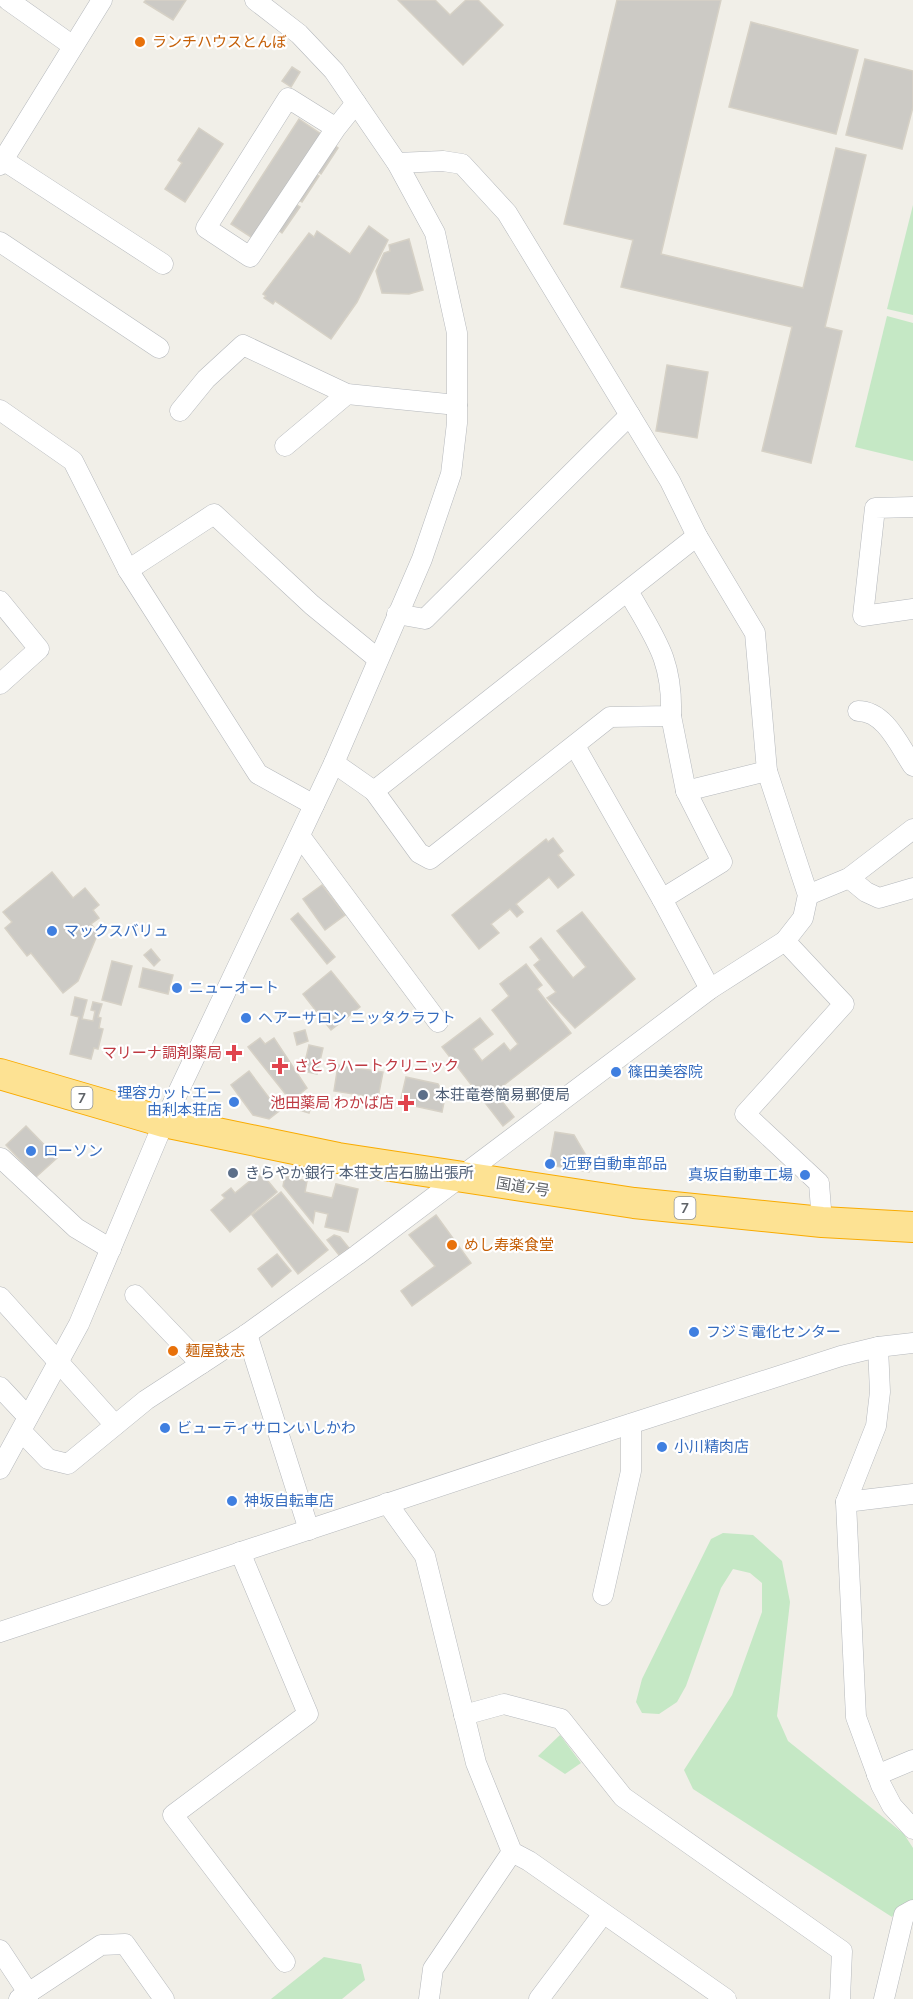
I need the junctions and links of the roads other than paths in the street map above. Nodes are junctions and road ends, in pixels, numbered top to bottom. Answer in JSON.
{"nodes":[{"id":1,"x":8,"y":0,"type":"edge"},
{"id":2,"x":102,"y":0,"type":"edge"},
{"id":3,"x":255,"y":0,"type":"edge"},
{"id":4,"x":74,"y":46,"type":"junction"},
{"id":5,"x":356,"y":103,"type":"junction"},
{"id":6,"x":336,"y":128,"type":"junction"},
{"id":7,"x":1,"y":162,"type":"edge"},
{"id":8,"x":397,"y":163,"type":"junction"},
{"id":9,"x":0,"y":242,"type":"edge"},
{"id":10,"x":164,"y":264,"type":"dead end"},
{"id":11,"x":159,"y":348,"type":"dead end"},
{"id":12,"x":347,"y":394,"type":"junction"},
{"id":13,"x":457,"y":405,"type":"junction"},
{"id":14,"x":0,"y":411,"type":"edge"},
{"id":15,"x":180,"y":411,"type":"dead end"},
{"id":16,"x":630,"y":415,"type":"junction"},
{"id":17,"x":285,"y":446,"type":"dead end"},
{"id":18,"x":913,"y":507,"type":"edge"},
{"id":19,"x":696,"y":536,"type":"junction"},
{"id":20,"x":128,"y":570,"type":"junction"},
{"id":21,"x":628,"y":591,"type":"junction"},
{"id":22,"x":0,"y":601,"type":"edge"},
{"id":23,"x":913,"y":609,"type":"edge"},
{"id":24,"x":397,"y":614,"type":"junction"},
{"id":25,"x":378,"y":659,"type":"junction"},
{"id":26,"x":0,"y":684,"type":"edge"},
{"id":27,"x":858,"y":711,"type":"dead end"},
{"id":28,"x":671,"y":716,"type":"junction"},
{"id":29,"x":575,"y":746,"type":"junction"},
{"id":30,"x":334,"y":763,"type":"junction"},
{"id":31,"x":913,"y":766,"type":"edge"},
{"id":32,"x":767,"y":771,"type":"junction"},
{"id":33,"x":374,"y":791,"type":"junction"},
{"id":34,"x":686,"y":791,"type":"junction"},
{"id":35,"x":314,"y":805,"type":"junction"},
{"id":36,"x":913,"y":829,"type":"edge"},
{"id":37,"x":300,"y":836,"type":"junction"},
{"id":38,"x":849,"y":878,"type":"junction"},
{"id":39,"x":913,"y":888,"type":"edge"},
{"id":40,"x":808,"y":896,"type":"junction"},
{"id":41,"x":662,"y":899,"type":"junction"},
{"id":42,"x":785,"y":940,"type":"junction"},
{"id":43,"x":710,"y":989,"type":"junction"},
{"id":44,"x":438,"y":1022,"type":"dead end"},
{"id":45,"x":0,"y":1074,"type":"edge"},
{"id":46,"x":164,"y":1122,"type":"junction"},
{"id":47,"x":1,"y":1158,"type":"edge"},
{"id":48,"x":459,"y":1177,"type":"junction"},
{"id":49,"x":822,"y":1222,"type":"junction"},
{"id":50,"x":913,"y":1227,"type":"edge"},
{"id":51,"x":111,"y":1249,"type":"junction"},
{"id":52,"x":135,"y":1295,"type":"dead end"},
{"id":53,"x":3,"y":1307,"type":"edge"},
{"id":54,"x":247,"y":1334,"type":"junction"},
{"id":55,"x":913,"y":1343,"type":"edge"},
{"id":56,"x":878,"y":1347,"type":"junction"},
{"id":57,"x":60,"y":1361,"type":"junction"},
{"id":58,"x":201,"y":1364,"type":"junction"},
{"id":59,"x":0,"y":1388,"type":"edge"},
{"id":60,"x":630,"y":1424,"type":"junction"},
{"id":61,"x":25,"y":1425,"type":"junction"},
{"id":62,"x":115,"y":1425,"type":"junction"},
{"id":63,"x":0,"y":1469,"type":"edge"},
{"id":64,"x":913,"y":1494,"type":"edge"},
{"id":65,"x":846,"y":1502,"type":"junction"},
{"id":66,"x":387,"y":1503,"type":"junction"},
{"id":67,"x":309,"y":1530,"type":"junction"},
{"id":68,"x":240,"y":1552,"type":"junction"},
{"id":69,"x":603,"y":1595,"type":"dead end"},
{"id":70,"x":0,"y":1632,"type":"edge"},
{"id":71,"x":464,"y":1715,"type":"junction"},
{"id":72,"x":913,"y":1760,"type":"edge"},
{"id":73,"x":877,"y":1775,"type":"junction"},
{"id":74,"x":913,"y":1829,"type":"edge"},
{"id":75,"x":512,"y":1852,"type":"junction"},
{"id":76,"x":913,"y":1910,"type":"edge"},
{"id":77,"x":603,"y":1914,"type":"junction"},
{"id":78,"x":0,"y":1950,"type":"edge"},
{"id":79,"x":285,"y":1962,"type":"dead end"},
{"id":80,"x":24,"y":1996,"type":"edge"},
{"id":81,"x":164,"y":1999,"type":"edge"},
{"id":82,"x":429,"y":1999,"type":"edge"},
{"id":83,"x":539,"y":1999,"type":"edge"},
{"id":84,"x":726,"y":1999,"type":"edge"},
{"id":85,"x":840,"y":1999,"type":"edge"},
{"id":86,"x":884,"y":1999,"type":"edge"}],
"edges":[{"from":1,"to":4,"type":"street"},
{"from":2,"to":4,"type":"street"},
{"from":3,"to":5,"type":"street"},
{"from":4,"to":7,"type":"street"},
{"from":5,"to":6,"type":"street"},
{"from":5,"to":8,"type":"street"},
{"from":6,"to":6,"type":"street"},
{"from":7,"to":10,"type":"street"},
{"from":8,"to":13,"type":"street"},
{"from":8,"to":16,"type":"street"},
{"from":9,"to":11,"type":"street"},
{"from":12,"to":13,"type":"street"},
{"from":12,"to":15,"type":"street"},
{"from":12,"to":17,"type":"street"},
{"from":13,"to":24,"type":"street"},
{"from":14,"to":20,"type":"street"},
{"from":16,"to":19,"type":"street"},
{"from":16,"to":24,"type":"street"},
{"from":18,"to":23,"type":"street"},
{"from":19,"to":21,"type":"street"},
{"from":19,"to":32,"type":"street"},
{"from":20,"to":25,"type":"street"},
{"from":20,"to":35,"type":"street"},
{"from":21,"to":28,"type":"street"},
{"from":21,"to":33,"type":"street"},
{"from":22,"to":26,"type":"street"},
{"from":24,"to":25,"type":"street"},
{"from":25,"to":30,"type":"street"},
{"from":27,"to":31,"type":"street"},
{"from":28,"to":29,"type":"street"},
{"from":28,"to":34,"type":"street"},
{"from":29,"to":33,"type":"street"},
{"from":29,"to":41,"type":"street"},
{"from":30,"to":33,"type":"street"},
{"from":30,"to":35,"type":"street"},
{"from":32,"to":34,"type":"street"},
{"from":32,"to":40,"type":"street"},
{"from":34,"to":41,"type":"street"},
{"from":35,"to":37,"type":"street"},
{"from":36,"to":38,"type":"street"},
{"from":37,"to":44,"type":"street"},
{"from":37,"to":46,"type":"street"},
{"from":38,"to":39,"type":"street"},
{"from":38,"to":40,"type":"street"},
{"from":40,"to":42,"type":"street"},
{"from":41,"to":43,"type":"street"},
{"from":42,"to":43,"type":"street"},
{"from":42,"to":49,"type":"street"},
{"from":43,"to":48,"type":"street"},
{"from":45,"to":46,"type":"highway","name":"国道7号","number":"7"},
{"from":46,"to":48,"type":"highway","name":"国道7号","number":"7"},
{"from":46,"to":51,"type":"street"},
{"from":47,"to":51,"type":"street"},
{"from":48,"to":49,"type":"highway","name":"国道7号","number":"7"},
{"from":48,"to":54,"type":"street"},
{"from":49,"to":50,"type":"highway","name":"国道7号","number":"7"},
{"from":51,"to":57,"type":"street"},
{"from":52,"to":58,"type":"street"},
{"from":53,"to":57,"type":"street"},
{"from":54,"to":58,"type":"street"},
{"from":54,"to":67,"type":"street"},
{"from":55,"to":56,"type":"street"},
{"from":56,"to":60,"type":"street"},
{"from":56,"to":65,"type":"street"},
{"from":57,"to":61,"type":"street"},
{"from":57,"to":62,"type":"street"},
{"from":58,"to":62,"type":"street"},
{"from":59,"to":61,"type":"street"},
{"from":60,"to":66,"type":"street"},
{"from":60,"to":69,"type":"street"},
{"from":61,"to":62,"type":"street"},
{"from":61,"to":63,"type":"street"},
{"from":64,"to":65,"type":"street"},
{"from":65,"to":73,"type":"street"},
{"from":66,"to":67,"type":"street"},
{"from":66,"to":71,"type":"street"},
{"from":67,"to":68,"type":"street"},
{"from":68,"to":70,"type":"street"},
{"from":68,"to":79,"type":"street"},
{"from":71,"to":75,"type":"street"},
{"from":71,"to":85,"type":"street"},
{"from":72,"to":73,"type":"street"},
{"from":73,"to":74,"type":"street"},
{"from":75,"to":77,"type":"street"},
{"from":75,"to":82,"type":"street"},
{"from":76,"to":86,"type":"street"},
{"from":77,"to":83,"type":"street"},
{"from":77,"to":84,"type":"street"},
{"from":78,"to":80,"type":"street"},
{"from":80,"to":81,"type":"street"}]}
